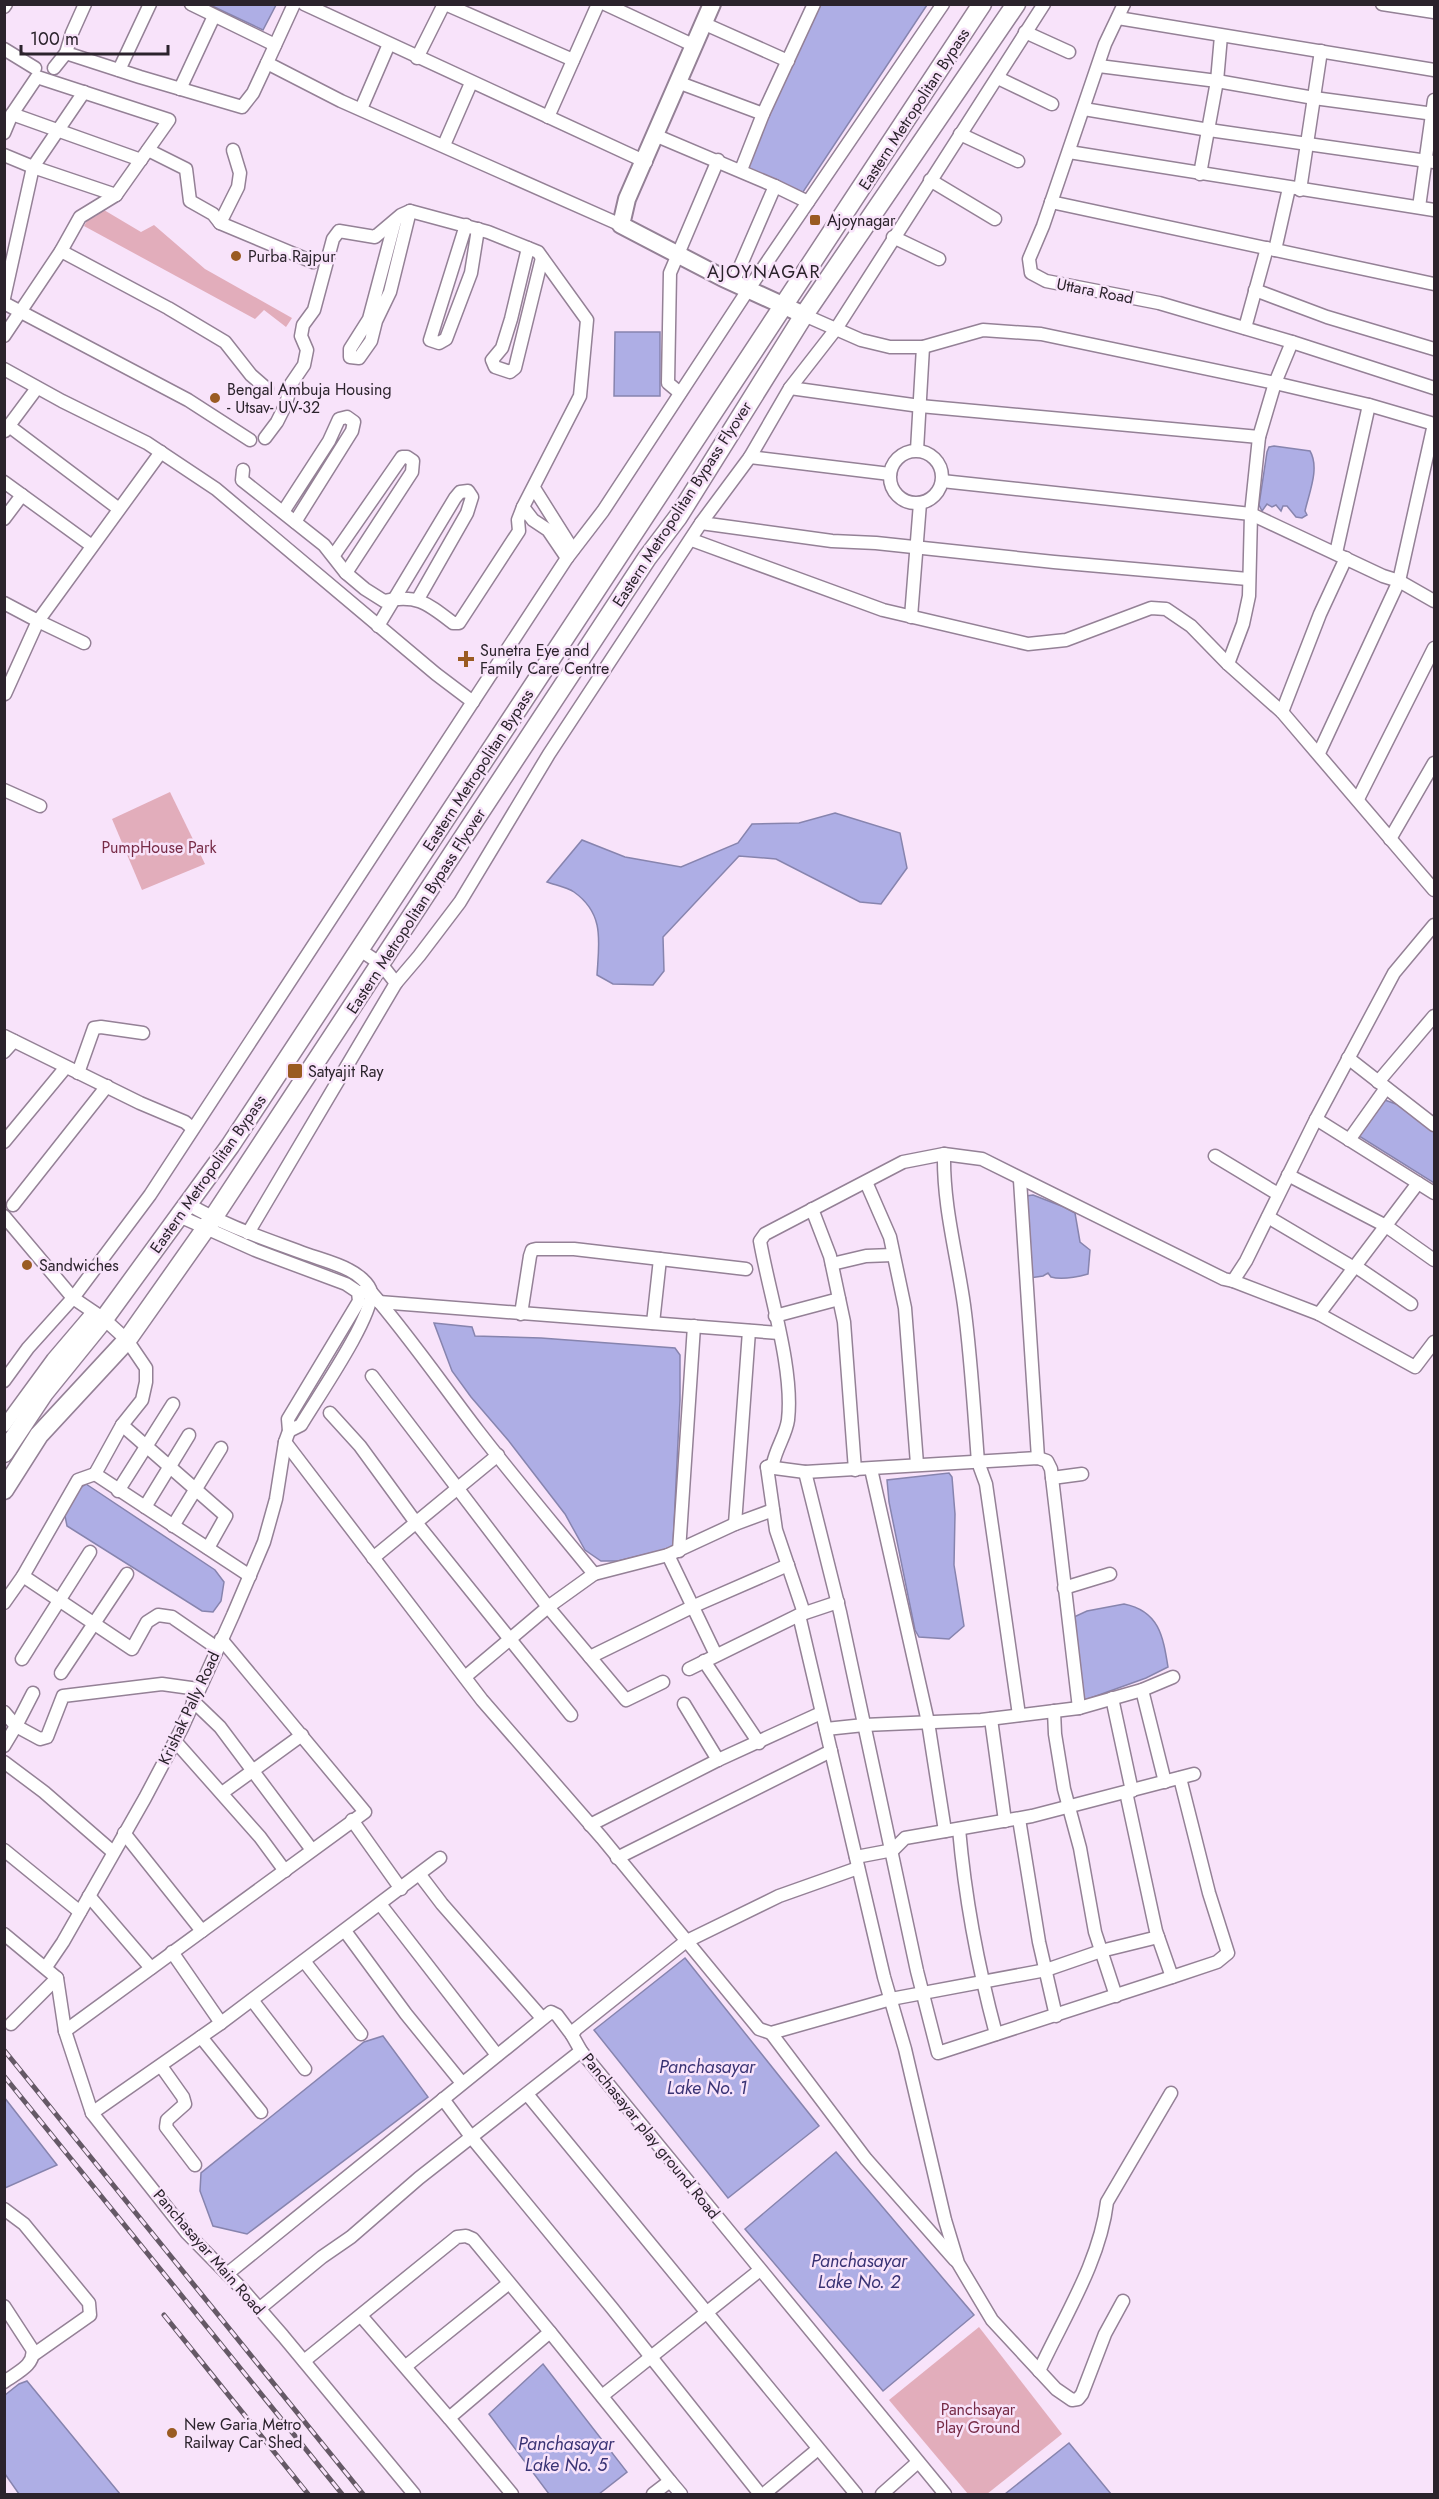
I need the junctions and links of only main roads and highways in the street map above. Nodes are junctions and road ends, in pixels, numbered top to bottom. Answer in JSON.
{"nodes":[{"id":1,"x":712,"y":4,"type":"edge"},
{"id":2,"x":982,"y":4,"type":"edge"},
{"id":3,"x":1016,"y":4,"type":"edge"},
{"id":4,"x":783,"y":307,"type":"junction"},
{"id":5,"x":804,"y":315,"type":"junction"},
{"id":6,"x":4,"y":1453,"type":"edge"},
{"id":7,"x":4,"y":1490,"type":"edge"}],
"edges":[{"from":1,"to":4,"type":"main road"},
{"from":2,"to":4,"type":"main road","name":"Eastern Metropolitan Bypass"},
{"from":3,"to":5,"type":"main road","name":"Eastern Metropolitan Bypass"},
{"from":4,"to":5,"type":"main road"},
{"from":4,"to":6,"type":"main road","name":"Eastern Metropolitan Bypass"},
{"from":5,"to":7,"type":"main road","name":"Eastern Metropolitan Bypass Flyover"}]}
